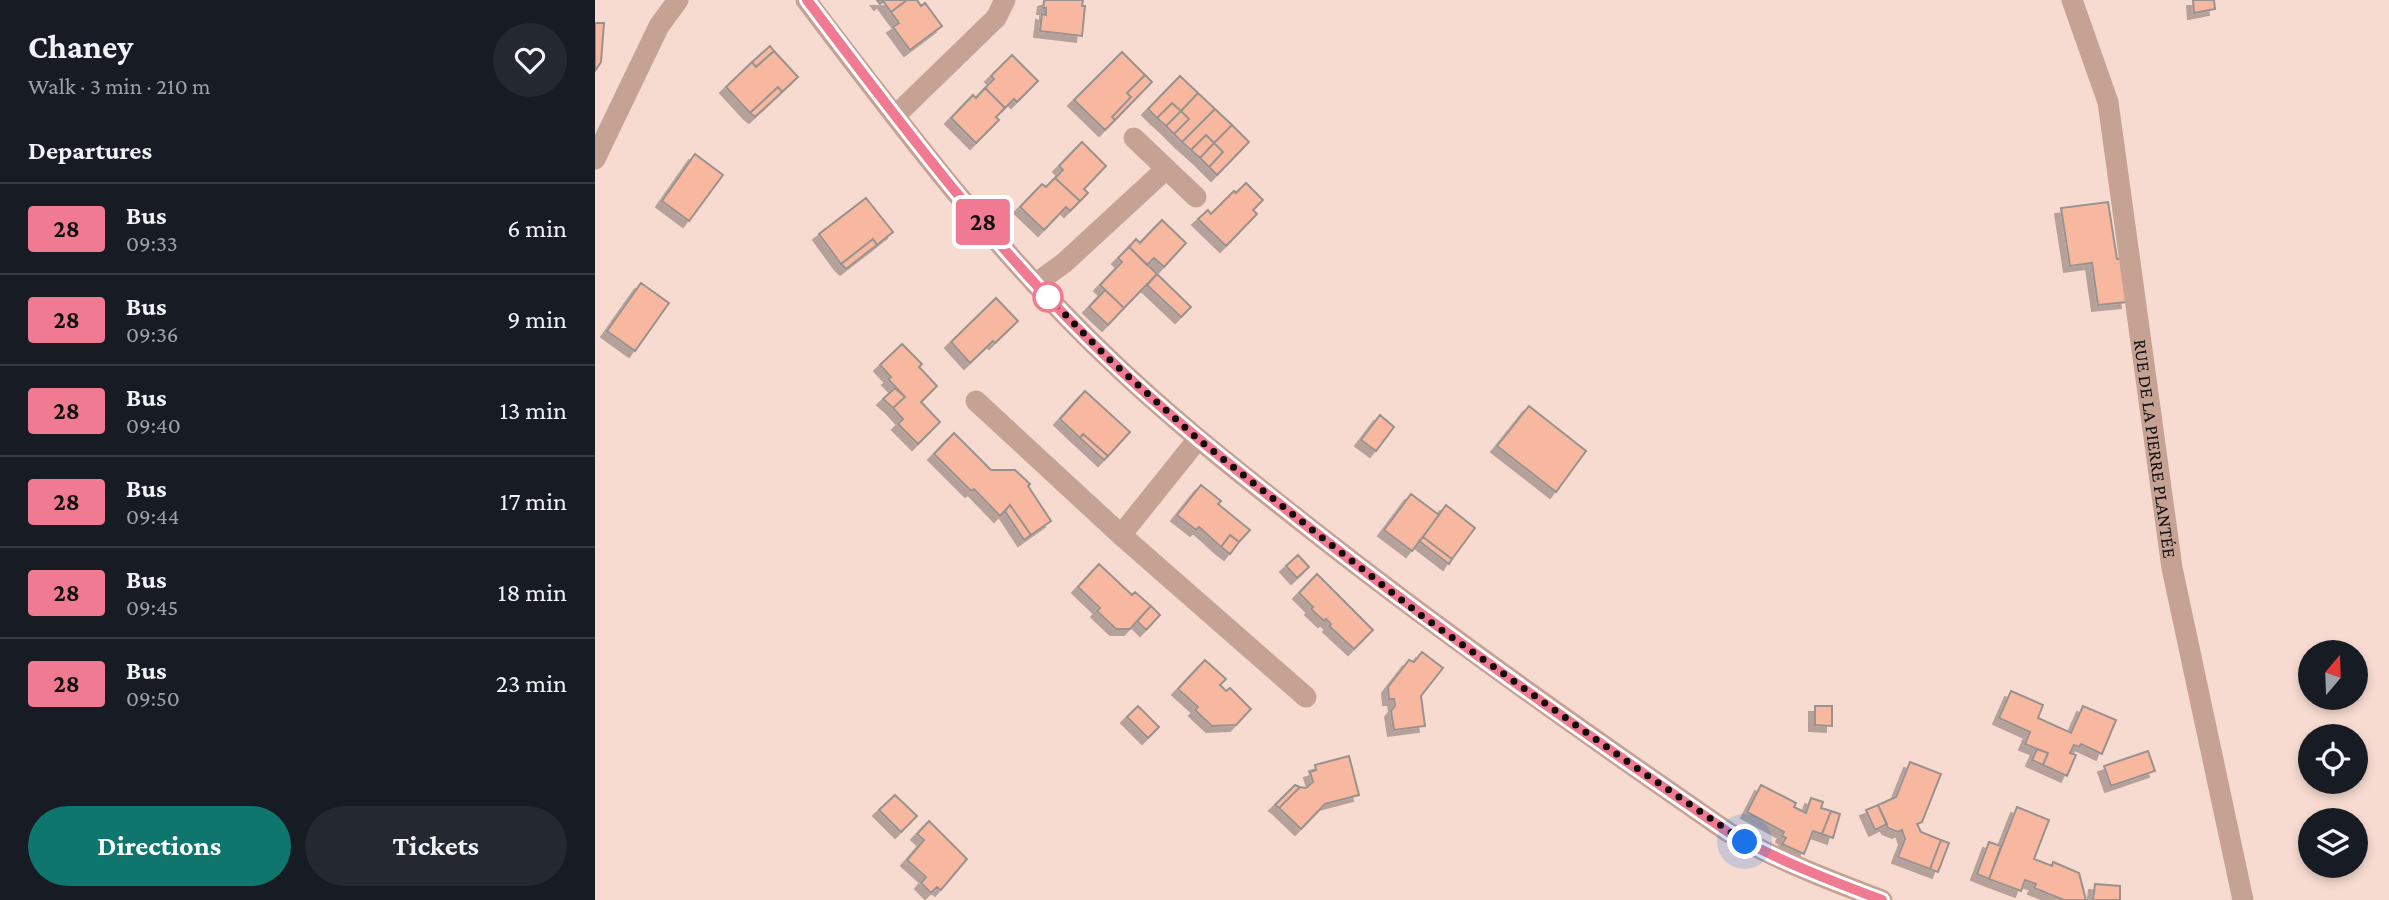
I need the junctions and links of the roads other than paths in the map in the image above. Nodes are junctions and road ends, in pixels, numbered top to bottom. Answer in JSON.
{"nodes":[{"id":1,"x":678,"y":0,"type":"edge"},
{"id":2,"x":807,"y":0,"type":"edge"},
{"id":3,"x":1005,"y":0,"type":"edge"},
{"id":4,"x":2072,"y":0,"type":"edge"},
{"id":5,"x":895,"y":116,"type":"junction"},
{"id":6,"x":1133,"y":138,"type":"dead end"},
{"id":7,"x":595,"y":159,"type":"edge"},
{"id":8,"x":1166,"y":169,"type":"junction"},
{"id":9,"x":1196,"y":197,"type":"dead end"},
{"id":10,"x":1035,"y":284,"type":"junction"},
{"id":11,"x":976,"y":401,"type":"dead end"},
{"id":12,"x":1198,"y":439,"type":"junction"},
{"id":13,"x":1121,"y":535,"type":"junction"},
{"id":14,"x":1306,"y":697,"type":"dead end"},
{"id":15,"x":1882,"y":900,"type":"edge"},
{"id":16,"x":2243,"y":900,"type":"edge"}],
"edges":[{"from":1,"to":7,"type":"street"},
{"from":2,"to":5,"type":"street"},
{"from":3,"to":5,"type":"street"},
{"from":4,"to":16,"type":"street","name":"RUE DE LA PIERRE PLANTÉE"},
{"from":5,"to":10,"type":"street"},
{"from":6,"to":8,"type":"street"},
{"from":8,"to":9,"type":"street"},
{"from":8,"to":10,"type":"street"},
{"from":10,"to":12,"type":"street"},
{"from":11,"to":13,"type":"street"},
{"from":12,"to":13,"type":"street"},
{"from":12,"to":15,"type":"street"},
{"from":13,"to":14,"type":"street"}]}
